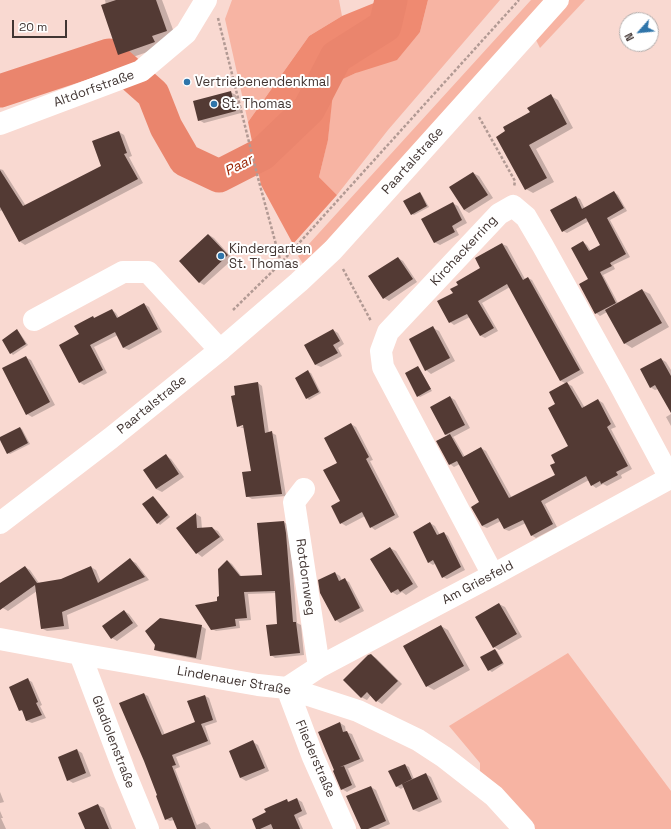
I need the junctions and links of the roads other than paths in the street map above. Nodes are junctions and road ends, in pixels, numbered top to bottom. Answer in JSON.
{"nodes":[{"id":1,"x":558,"y":0,"type":"edge"},
{"id":2,"x":212,"y":8,"type":"edge"},
{"id":3,"x":0,"y":124,"type":"edge"},
{"id":4,"x":34,"y":320,"type":"dead end"},
{"id":5,"x":220,"y":350,"type":"junction"},
{"id":6,"x":670,"y":478,"type":"edge"},
{"id":7,"x":304,"y":489,"type":"dead end"},
{"id":8,"x":0,"y":523,"type":"edge"},
{"id":9,"x":493,"y":575,"type":"junction"},
{"id":10,"x":0,"y":639,"type":"edge"},
{"id":11,"x":80,"y":654,"type":"junction"},
{"id":12,"x":319,"y":668,"type":"junction"},
{"id":13,"x":287,"y":688,"type":"junction"},
{"id":14,"x":148,"y":829,"type":"edge"},
{"id":15,"x":345,"y":829,"type":"edge"},
{"id":16,"x":524,"y":829,"type":"edge"}],
"edges":[{"from":1,"to":5,"type":"street","name":"Paartalstraße"},
{"from":2,"to":3,"type":"street","name":"Altdorfstraße"},
{"from":4,"to":5,"type":"street"},
{"from":5,"to":8,"type":"street","name":"Paartalstraße"},
{"from":6,"to":9,"type":"street","name":"Am Griesfeld"},
{"from":6,"to":9,"type":"street","name":"Kirchackerring"},
{"from":7,"to":12,"type":"street","name":"Rotdornweg"},
{"from":9,"to":12,"type":"street","name":"Am Griesfeld"},
{"from":10,"to":11,"type":"street","name":"Lindenauer Straße"},
{"from":11,"to":13,"type":"street","name":"Lindenauer Straße"},
{"from":11,"to":14,"type":"street","name":"Gladiolenstraße"},
{"from":12,"to":13,"type":"street","name":"Am Griesfeld"},
{"from":13,"to":15,"type":"street","name":"Fliederstraße"},
{"from":13,"to":16,"type":"street","name":"Lindenauer Straße"}]}
